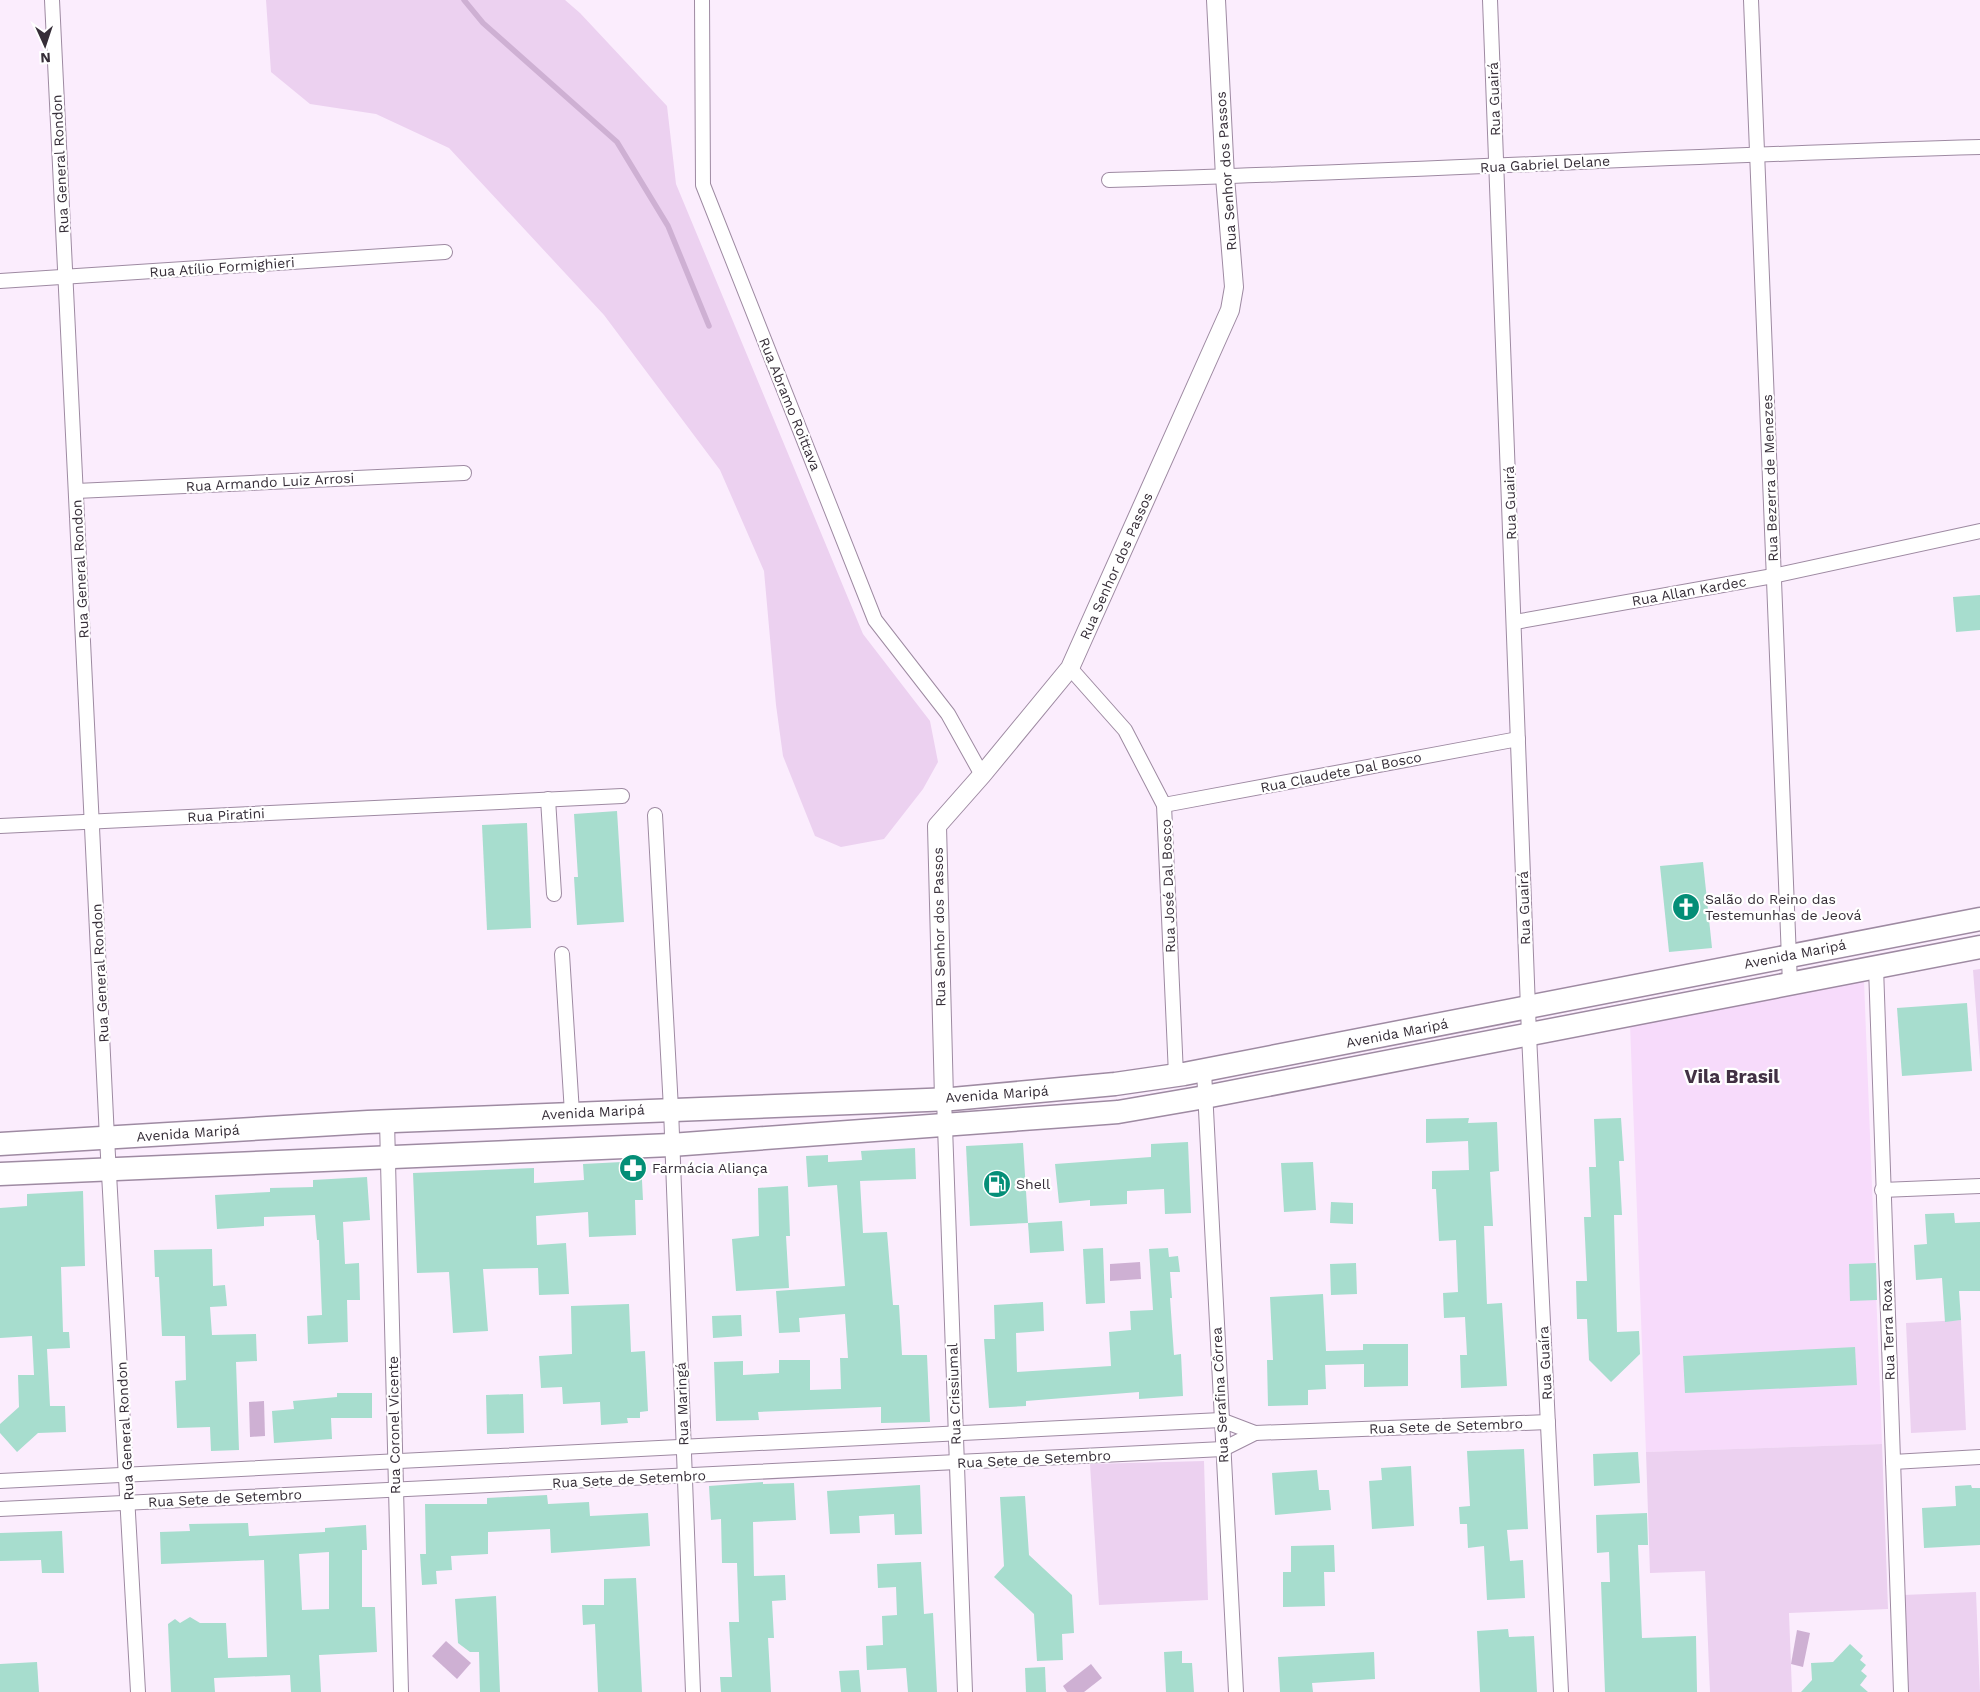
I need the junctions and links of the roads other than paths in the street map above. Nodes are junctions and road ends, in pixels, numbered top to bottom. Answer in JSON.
{"nodes":[{"id":1,"x":52,"y":0,"type":"edge"},
{"id":2,"x":702,"y":0,"type":"edge"},
{"id":3,"x":1216,"y":0,"type":"edge"},
{"id":4,"x":1490,"y":0,"type":"edge"},
{"id":5,"x":1751,"y":0,"type":"edge"},
{"id":6,"x":1980,"y":147,"type":"edge"},
{"id":7,"x":1759,"y":153,"type":"junction"},
{"id":8,"x":1496,"y":166,"type":"junction"},
{"id":9,"x":1225,"y":177,"type":"junction"},
{"id":10,"x":1109,"y":180,"type":"dead end"},
{"id":11,"x":445,"y":252,"type":"dead end"},
{"id":12,"x":66,"y":276,"type":"junction"},
{"id":13,"x":0,"y":281,"type":"edge"},
{"id":14,"x":464,"y":473,"type":"dead end"},
{"id":15,"x":76,"y":491,"type":"junction"},
{"id":16,"x":1980,"y":531,"type":"edge"},
{"id":17,"x":1773,"y":576,"type":"junction"},
{"id":18,"x":1515,"y":622,"type":"junction"},
{"id":19,"x":1070,"y":668,"type":"junction"},
{"id":20,"x":1518,"y":739,"type":"junction"},
{"id":21,"x":982,"y":775,"type":"junction"},
{"id":22,"x":622,"y":796,"type":"dead end"},
{"id":23,"x":548,"y":800,"type":"junction"},
{"id":24,"x":1164,"y":805,"type":"junction"},
{"id":25,"x":656,"y":815,"type":"dead end"},
{"id":26,"x":92,"y":821,"type":"junction"},
{"id":27,"x":0,"y":826,"type":"edge"},
{"id":28,"x":554,"y":894,"type":"dead end"},
{"id":29,"x":1980,"y":919,"type":"edge"},
{"id":30,"x":1980,"y":947,"type":"edge"},
{"id":31,"x":562,"y":954,"type":"dead end"},
{"id":32,"x":1789,"y":956,"type":"junction"},
{"id":33,"x":1876,"y":967,"type":"junction"},
{"id":34,"x":1719,"y":968,"type":"junction"},
{"id":35,"x":1790,"y":984,"type":"junction"},
{"id":36,"x":1724,"y":998,"type":"junction"},
{"id":37,"x":1528,"y":1007,"type":"junction"},
{"id":38,"x":1529,"y":1035,"type":"junction"},
{"id":39,"x":1226,"y":1066,"type":"junction"},
{"id":40,"x":1204,"y":1070,"type":"junction"},
{"id":41,"x":1176,"y":1075,"type":"junction"},
{"id":42,"x":1228,"y":1093,"type":"junction"},
{"id":43,"x":944,"y":1098,"type":"junction"},
{"id":44,"x":1205,"y":1098,"type":"junction"},
{"id":45,"x":1177,"y":1102,"type":"junction"},
{"id":46,"x":671,"y":1109,"type":"junction"},
{"id":47,"x":572,"y":1113,"type":"junction"},
{"id":48,"x":387,"y":1121,"type":"junction"},
{"id":49,"x":967,"y":1124,"type":"junction"},
{"id":50,"x":944,"y":1126,"type":"junction"},
{"id":51,"x":921,"y":1128,"type":"junction"},
{"id":52,"x":107,"y":1138,"type":"junction"},
{"id":53,"x":0,"y":1144,"type":"edge"},
{"id":54,"x":672,"y":1145,"type":"junction"},
{"id":55,"x":387,"y":1158,"type":"junction"},
{"id":56,"x":109,"y":1170,"type":"junction"},
{"id":57,"x":0,"y":1174,"type":"edge"},
{"id":58,"x":1980,"y":1186,"type":"edge"},
{"id":59,"x":1882,"y":1190,"type":"junction"},
{"id":60,"x":1221,"y":1420,"type":"junction"},
{"id":61,"x":1548,"y":1422,"type":"junction"},
{"id":62,"x":955,"y":1433,"type":"junction"},
{"id":63,"x":1255,"y":1433,"type":"junction"},
{"id":64,"x":683,"y":1448,"type":"junction"},
{"id":65,"x":1223,"y":1449,"type":"junction"},
{"id":66,"x":1980,"y":1457,"type":"edge"},
{"id":67,"x":395,"y":1462,"type":"junction"},
{"id":68,"x":1893,"y":1462,"type":"junction"},
{"id":69,"x":956,"y":1463,"type":"junction"},
{"id":70,"x":128,"y":1475,"type":"junction"},
{"id":71,"x":684,"y":1476,"type":"junction"},
{"id":72,"x":0,"y":1481,"type":"edge"},
{"id":73,"x":396,"y":1490,"type":"junction"},
{"id":74,"x":129,"y":1503,"type":"junction"},
{"id":75,"x":0,"y":1509,"type":"edge"},
{"id":76,"x":138,"y":1692,"type":"edge"},
{"id":77,"x":401,"y":1692,"type":"edge"},
{"id":78,"x":693,"y":1692,"type":"edge"},
{"id":79,"x":965,"y":1692,"type":"edge"},
{"id":80,"x":1236,"y":1692,"type":"edge"},
{"id":81,"x":1561,"y":1692,"type":"edge"},
{"id":82,"x":1901,"y":1692,"type":"edge"}],
"edges":[{"from":1,"to":12,"type":"street","name":"Rua General Rondon"},
{"from":2,"to":21,"type":"street","name":"Rua Abramo Roittava"},
{"from":3,"to":9,"type":"street","name":"Rua Senhor dos Passos"},
{"from":4,"to":8,"type":"street","name":"Rua Guairá"},
{"from":5,"to":7,"type":"street","name":"Rua Bezerra de Menezes"},
{"from":6,"to":7,"type":"street","name":"Rua Gabriel Delane"},
{"from":7,"to":8,"type":"street","name":"Rua Gabriel Delane"},
{"from":7,"to":17,"type":"street","name":"Rua Bezerra de Menezes"},
{"from":8,"to":9,"type":"street","name":"Rua Gabriel Delane"},
{"from":8,"to":18,"type":"street","name":"Rua Guairá"},
{"from":9,"to":10,"type":"street","name":"Rua Gabriel Delane"},
{"from":9,"to":19,"type":"street","name":"Rua Senhor dos Passos"},
{"from":11,"to":12,"type":"street","name":"Rua Atílio Formighieri"},
{"from":12,"to":13,"type":"street","name":"Rua Atílio Formighieri"},
{"from":12,"to":15,"type":"street","name":"Rua General Rondon"},
{"from":14,"to":15,"type":"street","name":"Rua Armando Luiz Arrosi"},
{"from":15,"to":26,"type":"street","name":"Rua General Rondon"},
{"from":16,"to":17,"type":"street","name":"Rua Allan Kardec"},
{"from":17,"to":18,"type":"street","name":"Rua Allan Kardec"},
{"from":17,"to":32,"type":"street","name":"Rua Bezerra de Menezes"},
{"from":18,"to":20,"type":"street","name":"Rua Guairá"},
{"from":19,"to":21,"type":"street","name":"Rua Senhor dos Passos"},
{"from":19,"to":24,"type":"street","name":"Rua José Dal Bosco"},
{"from":20,"to":24,"type":"street","name":"Rua Claudete Dal Bosco"},
{"from":20,"to":37,"type":"street","name":"Rua Guairá"},
{"from":21,"to":43,"type":"street","name":"Rua Senhor dos Passos"},
{"from":22,"to":23,"type":"street","name":"Rua Piratini"},
{"from":23,"to":26,"type":"street","name":"Rua Piratini"},
{"from":23,"to":28,"type":"street"},
{"from":24,"to":41,"type":"street","name":"Rua José Dal Bosco"},
{"from":25,"to":46,"type":"street"},
{"from":26,"to":27,"type":"street","name":"Rua Piratini"},
{"from":26,"to":52,"type":"street","name":"Rua General Rondon"},
{"from":29,"to":32,"type":"main road","name":"Avenida Maripá"},
{"from":30,"to":33,"type":"main road","name":"Avenida Maripá"},
{"from":31,"to":47,"type":"street"},
{"from":32,"to":34,"type":"main road","name":"Avenida Maripá"},
{"from":32,"to":35,"type":"street","name":"Rua Bezerra de Menezes"},
{"from":33,"to":35,"type":"main road","name":"Avenida Maripá"},
{"from":33,"to":59,"type":"street","name":"Rua Terra Roxa"},
{"from":34,"to":36,"type":"main road"},
{"from":34,"to":37,"type":"main road","name":"Avenida Maripá"},
{"from":35,"to":36,"type":"main road","name":"Avenida Maripá"},
{"from":36,"to":38,"type":"main road","name":"Avenida Maripá"},
{"from":37,"to":38,"type":"street","name":"Rua Guairá"},
{"from":37,"to":39,"type":"main road","name":"Avenida Maripá"},
{"from":38,"to":42,"type":"main road","name":"Avenida Maripá"},
{"from":38,"to":61,"type":"street","name":"Rua Guaíra"},
{"from":39,"to":40,"type":"main road","name":"Avenida Maripá"},
{"from":39,"to":42,"type":"main road"},
{"from":40,"to":41,"type":"main road","name":"Avenida Maripá"},
{"from":40,"to":44,"type":"street","name":"Rua Serafina Côrrea"},
{"from":41,"to":43,"type":"main road","name":"Avenida Maripá"},
{"from":41,"to":45,"type":"main road"},
{"from":42,"to":44,"type":"main road","name":"Avenida Maripá"},
{"from":43,"to":46,"type":"main road","name":"Avenida Maripá"},
{"from":43,"to":49,"type":"main road"},
{"from":43,"to":50,"type":"street","name":"Rua Crissiumal"},
{"from":43,"to":51,"type":"main road"},
{"from":44,"to":45,"type":"main road","name":"Avenida Maripá"},
{"from":44,"to":60,"type":"street","name":"Rua Serafina Côrrea"},
{"from":45,"to":49,"type":"main road","name":"Avenida Maripá"},
{"from":46,"to":47,"type":"main road","name":"Avenida Maripá"},
{"from":46,"to":54,"type":"main road"},
{"from":46,"to":54,"type":"main road"},
{"from":47,"to":48,"type":"main road","name":"Avenida Maripá"},
{"from":48,"to":52,"type":"main road","name":"Avenida Maripá"},
{"from":48,"to":55,"type":"main road"},
{"from":48,"to":55,"type":"main road"},
{"from":49,"to":50,"type":"main road","name":"Avenida Maripá"},
{"from":50,"to":51,"type":"main road","name":"Avenida Maripá"},
{"from":50,"to":62,"type":"street","name":"Rua Crissiumal"},
{"from":51,"to":54,"type":"main road","name":"Avenida Maripá"},
{"from":52,"to":53,"type":"main road","name":"Avenida Maripá"},
{"from":52,"to":56,"type":"street","name":"Rua General Rondon"},
{"from":54,"to":55,"type":"main road","name":"Avenida Maripá"},
{"from":54,"to":64,"type":"street","name":"Rua Maringá"},
{"from":55,"to":56,"type":"main road","name":"Avenida Maripá"},
{"from":55,"to":67,"type":"street","name":"Rua Coronel Vicente"},
{"from":56,"to":57,"type":"main road","name":"Avenida Maripá"},
{"from":56,"to":70,"type":"street","name":"Rua General Rondon"},
{"from":58,"to":59,"type":"street"},
{"from":59,"to":68,"type":"street","name":"Rua Terra Roxa"},
{"from":60,"to":62,"type":"street","name":"Rua Sete de Setembro"},
{"from":60,"to":63,"type":"street","name":"Rua Sete de Setembro"},
{"from":60,"to":65,"type":"street","name":"Rua Serafina Côrrea"},
{"from":61,"to":63,"type":"street","name":"Rua Sete de Setembro"},
{"from":61,"to":81,"type":"street","name":"Rua Guaíra"},
{"from":62,"to":64,"type":"street","name":"Rua Sete de Setembro"},
{"from":62,"to":69,"type":"street","name":"Rua Crissiumal"},
{"from":63,"to":65,"type":"street","name":"Rua Sete de Setembro"},
{"from":64,"to":67,"type":"street","name":"Rua Sete de Setembro"},
{"from":64,"to":71,"type":"street","name":"Rua Maringá"},
{"from":65,"to":69,"type":"street","name":"Rua Sete de Setembro"},
{"from":65,"to":80,"type":"street","name":"Rua Serafina Côrrea"},
{"from":66,"to":68,"type":"street"},
{"from":67,"to":70,"type":"street","name":"Rua Sete de Setembro"},
{"from":67,"to":73,"type":"street","name":"Rua Coronel Vicente"},
{"from":68,"to":82,"type":"street","name":"Rua Terra Roxa"},
{"from":69,"to":71,"type":"street","name":"Rua Sete de Setembro"},
{"from":69,"to":79,"type":"street","name":"Rua Crissiumal"},
{"from":70,"to":72,"type":"street","name":"Rua Sete de Setembro"},
{"from":70,"to":74,"type":"street","name":"Rua General Rondon"},
{"from":71,"to":73,"type":"street","name":"Rua Sete de Setembro"},
{"from":71,"to":78,"type":"street","name":"Rua Maringá"},
{"from":73,"to":74,"type":"street","name":"Rua Sete de Setembro"},
{"from":73,"to":77,"type":"street","name":"Rua Coronel Vicente"},
{"from":74,"to":75,"type":"street","name":"Rua Sete de Setembro"},
{"from":74,"to":76,"type":"street","name":"Rua General Rondon"}]}
